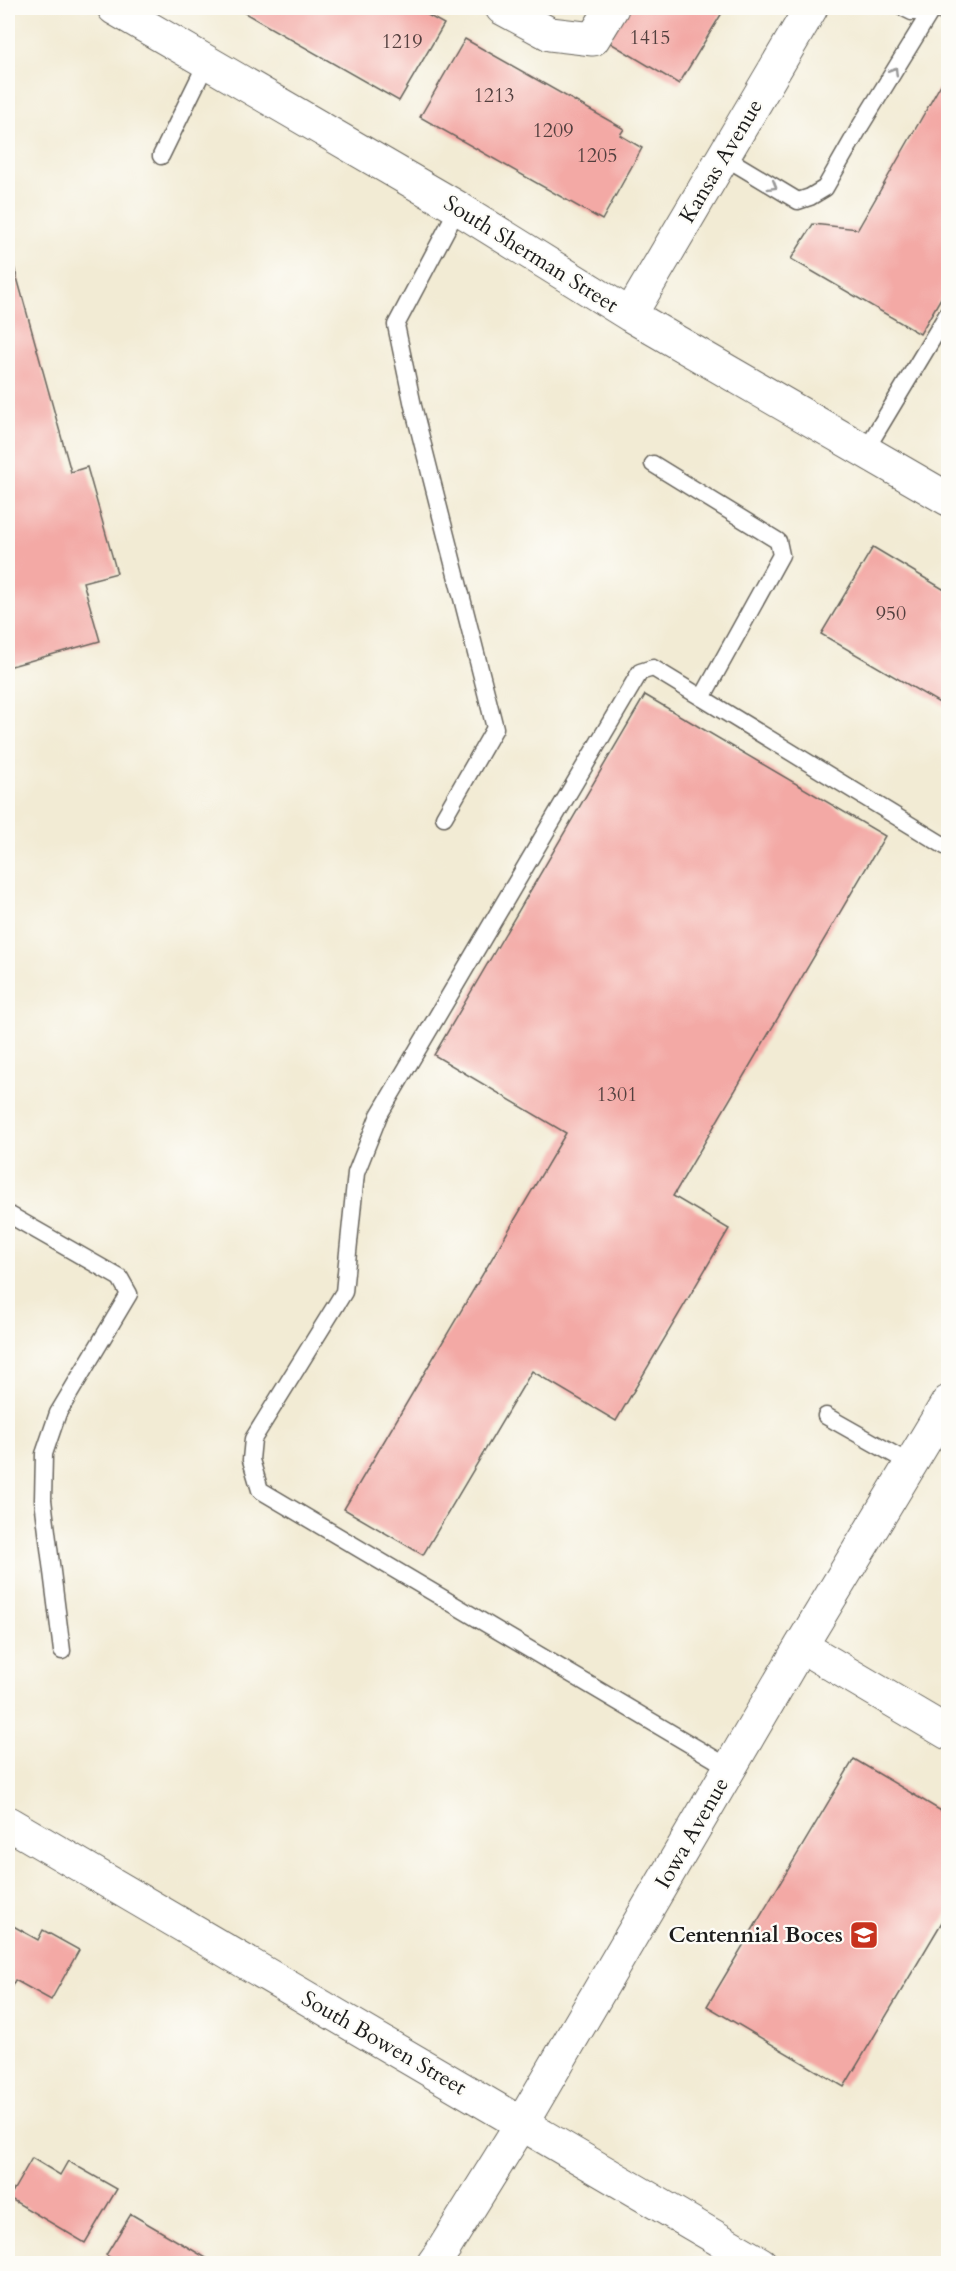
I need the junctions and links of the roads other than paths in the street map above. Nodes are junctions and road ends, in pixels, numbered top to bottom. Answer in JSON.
{"nodes":[{"id":1,"x":502,"y":8,"type":"edge"},
{"id":2,"x":612,"y":8,"type":"edge"},
{"id":3,"x":811,"y":8,"type":"edge"},
{"id":4,"x":904,"y":8,"type":"edge"},
{"id":5,"x":948,"y":10,"type":"edge"},
{"id":6,"x":126,"y":11,"type":"edge"},
{"id":7,"x":931,"y":11,"type":"junction"},
{"id":8,"x":207,"y":62,"type":"junction"},
{"id":9,"x":161,"y":156,"type":"dead end"},
{"id":10,"x":723,"y":156,"type":"junction"},
{"id":11,"x":458,"y":208,"type":"junction"},
{"id":12,"x":948,"y":313,"type":"edge"},
{"id":13,"x":630,"y":315,"type":"junction"},
{"id":14,"x":865,"y":451,"type":"junction"},
{"id":15,"x":653,"y":464,"type":"dead end"},
{"id":16,"x":948,"y":499,"type":"edge"},
{"id":17,"x":702,"y":698,"type":"junction"},
{"id":18,"x":444,"y":817,"type":"dead end"},
{"id":19,"x":948,"y":848,"type":"edge"},
{"id":20,"x":8,"y":1214,"type":"edge"},
{"id":21,"x":948,"y":1402,"type":"edge"},
{"id":22,"x":826,"y":1416,"type":"dead end"},
{"id":23,"x":911,"y":1464,"type":"junction"},
{"id":24,"x":801,"y":1646,"type":"junction"},
{"id":25,"x":62,"y":1651,"type":"dead end"},
{"id":26,"x":948,"y":1733,"type":"edge"},
{"id":27,"x":730,"y":1768,"type":"junction"},
{"id":28,"x":8,"y":1823,"type":"edge"},
{"id":29,"x":522,"y":2123,"type":"junction"},
{"id":30,"x":433,"y":2264,"type":"edge"},
{"id":31,"x":761,"y":2264,"type":"edge"}],
"edges":[{"from":1,"to":2,"type":"street"},
{"from":3,"to":10,"type":"street","name":"Kansas Avenue"},
{"from":4,"to":7,"type":"lane"},
{"from":5,"to":7,"type":"lane"},
{"from":6,"to":8,"type":"street","name":"South Sherman Street"},
{"from":10,"to":7,"type":"lane","one_way":true},
{"from":8,"to":9,"type":"lane"},
{"from":8,"to":11,"type":"street","name":"South Sherman Street"},
{"from":10,"to":13,"type":"street","name":"Kansas Avenue"},
{"from":11,"to":13,"type":"street","name":"South Sherman Street"},
{"from":11,"to":18,"type":"lane"},
{"from":12,"to":14,"type":"lane"},
{"from":13,"to":14,"type":"street","name":"South Sherman Street"},
{"from":14,"to":16,"type":"street","name":"South Sherman Street"},
{"from":15,"to":17,"type":"lane"},
{"from":17,"to":19,"type":"lane"},
{"from":17,"to":27,"type":"lane"},
{"from":20,"to":25,"type":"lane"},
{"from":21,"to":23,"type":"street","name":"Iowa Avenue"},
{"from":22,"to":23,"type":"lane"},
{"from":23,"to":24,"type":"street","name":"Iowa Avenue"},
{"from":24,"to":26,"type":"street"},
{"from":24,"to":27,"type":"street","name":"Iowa Avenue"},
{"from":27,"to":29,"type":"street","name":"Iowa Avenue"},
{"from":28,"to":29,"type":"street","name":"South Bowen Street"},
{"from":29,"to":30,"type":"street","name":"Iowa Avenue"},
{"from":29,"to":31,"type":"street","name":"South Bowen Street"}]}
